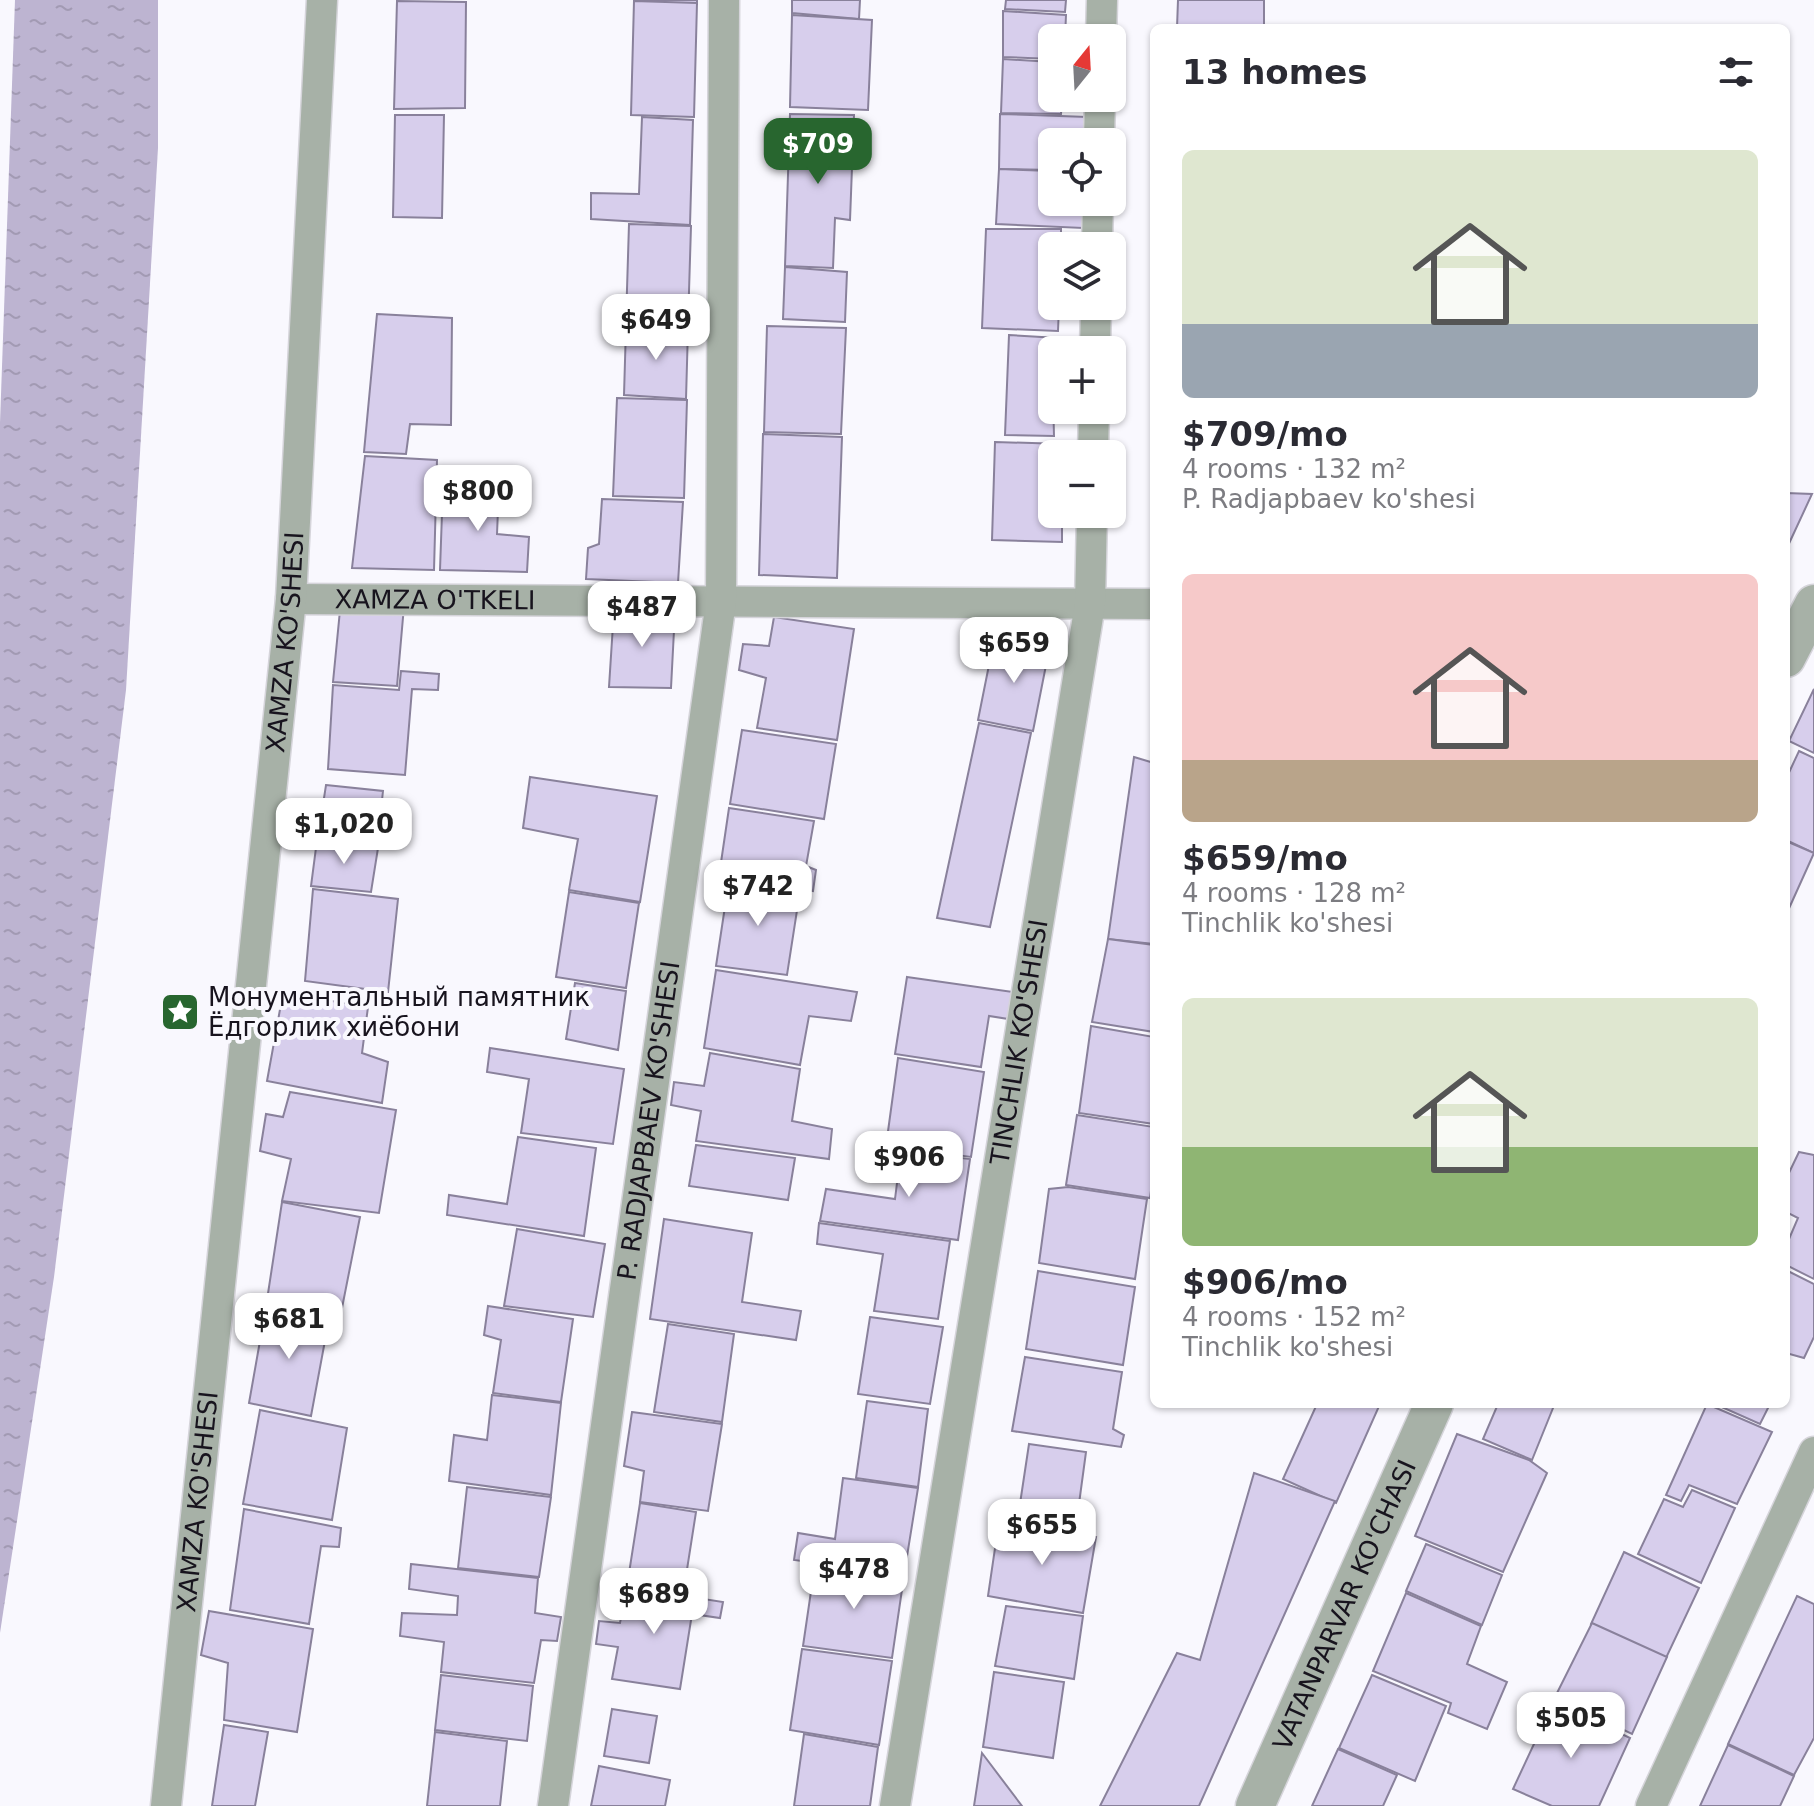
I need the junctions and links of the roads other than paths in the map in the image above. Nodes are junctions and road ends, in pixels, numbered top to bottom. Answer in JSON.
{"nodes":[{"id":1,"x":322,"y":0,"type":"edge"},
{"id":2,"x":724,"y":0,"type":"edge"},
{"id":3,"x":1102,"y":0,"type":"edge"},
{"id":4,"x":1101,"y":24,"type":"edge"},
{"id":5,"x":1092,"y":528,"type":"edge"},
{"id":6,"x":291,"y":599,"type":"junction"},
{"id":7,"x":721,"y":601,"type":"junction"},
{"id":8,"x":1090,"y":604,"type":"junction"},
{"id":9,"x":1150,"y":604,"type":"edge"},
{"id":10,"x":1804,"y":606,"type":"edge"},
{"id":11,"x":1790,"y":646,"type":"edge"},
{"id":12,"x":1432,"y":1408,"type":"edge"},
{"id":13,"x":1814,"y":1452,"type":"edge"},
{"id":14,"x":166,"y":1806,"type":"edge"},
{"id":15,"x":553,"y":1806,"type":"edge"},
{"id":16,"x":895,"y":1806,"type":"edge"},
{"id":17,"x":1255,"y":1806,"type":"edge"},
{"id":18,"x":1651,"y":1806,"type":"edge"}],
"edges":[{"from":1,"to":6,"type":"street","name":"XAMZA KO'SHESI"},
{"from":2,"to":7,"type":"street","name":"P. RADJAPBAEV KO'SHESI"},
{"from":3,"to":4,"type":"street"},
{"from":5,"to":8,"type":"street","name":"TINCHLIK KO'SHESI"},
{"from":6,"to":7,"type":"street","name":"XAMZA O'TKELI"},
{"from":6,"to":14,"type":"street","name":"XAMZA KO'SHESI"},
{"from":7,"to":8,"type":"street","name":"XAMZA O'TKELI"},
{"from":7,"to":15,"type":"street","name":"P. RADJAPBAEV KO'SHESI"},
{"from":8,"to":9,"type":"street","name":"XAMZA O'TKELI"},
{"from":8,"to":16,"type":"street","name":"TINCHLIK KO'SHESI"},
{"from":10,"to":11,"type":"street"},
{"from":12,"to":17,"type":"street","name":"VATANPARVAR KO'CHASI"},
{"from":13,"to":18,"type":"street"}]}
